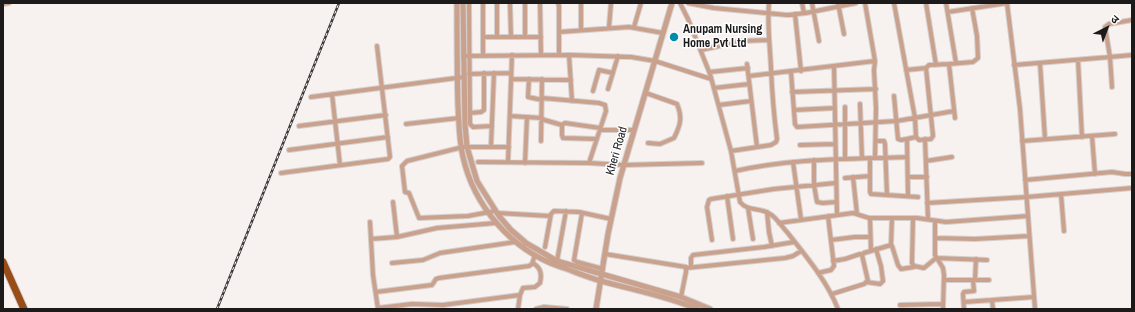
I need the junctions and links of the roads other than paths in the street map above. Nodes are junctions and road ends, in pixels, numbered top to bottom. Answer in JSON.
{"nodes":[{"id":1,"x":9,"y":3,"type":"edge"},
{"id":2,"x":457,"y":3,"type":"edge"},
{"id":3,"x":463,"y":3,"type":"edge"},
{"id":4,"x":469,"y":3,"type":"edge"},
{"id":5,"x":483,"y":3,"type":"edge"},
{"id":6,"x":497,"y":3,"type":"edge"},
{"id":7,"x":510,"y":3,"type":"edge"},
{"id":8,"x":525,"y":3,"type":"edge"},
{"id":9,"x":540,"y":3,"type":"edge"},
{"id":10,"x":558,"y":3,"type":"edge"},
{"id":11,"x":581,"y":3,"type":"edge"},
{"id":12,"x":611,"y":3,"type":"edge"},
{"id":13,"x":641,"y":3,"type":"edge"},
{"id":14,"x":672,"y":3,"type":"edge"},
{"id":15,"x":680,"y":3,"type":"edge"},
{"id":16,"x":688,"y":3,"type":"edge"},
{"id":17,"x":720,"y":3,"type":"edge"},
{"id":18,"x":769,"y":3,"type":"edge"},
{"id":19,"x":802,"y":3,"type":"edge"},
{"id":20,"x":812,"y":3,"type":"edge"},
{"id":21,"x":856,"y":3,"type":"edge"},
{"id":22,"x":864,"y":3,"type":"edge"},
{"id":23,"x":894,"y":3,"type":"edge"},
{"id":24,"x":926,"y":3,"type":"edge"},
{"id":25,"x":946,"y":3,"type":"edge"},
{"id":26,"x":1007,"y":3,"type":"edge"},
{"id":27,"x":3,"y":4,"type":"edge"},
{"id":28,"x":838,"y":5,"type":"edge"},
{"id":29,"x":718,"y":8,"type":"junction"},
{"id":30,"x":972,"y":8,"type":"junction"},
{"id":31,"x":814,"y":11,"type":"junction"},
{"id":32,"x":948,"y":12,"type":"junction"},
{"id":33,"x":768,"y":13,"type":"junction"},
{"id":34,"x":804,"y":13,"type":"junction"},
{"id":35,"x":795,"y":14,"type":"junction"},
{"id":36,"x":1132,"y":20,"type":"edge"},
{"id":37,"x":634,"y":27,"type":"junction"},
{"id":38,"x":609,"y":28,"type":"junction"},
{"id":39,"x":581,"y":30,"type":"junction"},
{"id":40,"x":559,"y":32,"type":"junction"},
{"id":41,"x":663,"y":33,"type":"junction"},
{"id":42,"x":844,"y":34,"type":"dead end"},
{"id":43,"x":483,"y":37,"type":"junction"},
{"id":44,"x":497,"y":37,"type":"junction"},
{"id":45,"x":511,"y":37,"type":"junction"},
{"id":46,"x":524,"y":37,"type":"junction"},
{"id":47,"x":541,"y":38,"type":"junction"},
{"id":48,"x":768,"y":40,"type":"junction"},
{"id":49,"x":819,"y":41,"type":"dead end"},
{"id":50,"x":377,"y":46,"type":"dead end"},
{"id":51,"x":701,"y":50,"type":"junction"},
{"id":52,"x":512,"y":55,"type":"junction"},
{"id":53,"x":541,"y":55,"type":"junction"},
{"id":54,"x":559,"y":55,"type":"junction"},
{"id":55,"x":569,"y":55,"type":"junction"},
{"id":56,"x":1132,"y":55,"type":"edge"},
{"id":57,"x":466,"y":56,"type":"junction"},
{"id":58,"x":483,"y":56,"type":"junction"},
{"id":59,"x":618,"y":56,"type":"junction"},
{"id":60,"x":1110,"y":57,"type":"junction"},
{"id":61,"x":1078,"y":60,"type":"junction"},
{"id":62,"x":656,"y":61,"type":"junction"},
{"id":63,"x":875,"y":62,"type":"junction"},
{"id":64,"x":956,"y":63,"type":"junction"},
{"id":65,"x":1040,"y":63,"type":"junction"},
{"id":66,"x":949,"y":64,"type":"junction"},
{"id":67,"x":936,"y":65,"type":"junction"},
{"id":68,"x":1014,"y":65,"type":"junction"},
{"id":69,"x":834,"y":66,"type":"junction"},
{"id":70,"x":926,"y":68,"type":"junction"},
{"id":71,"x":801,"y":70,"type":"junction"},
{"id":72,"x":906,"y":70,"type":"junction"},
{"id":73,"x":613,"y":72,"type":"junction"},
{"id":74,"x":710,"y":72,"type":"junction"},
{"id":75,"x":790,"y":72,"type":"junction"},
{"id":76,"x":484,"y":73,"type":"junction"},
{"id":77,"x":494,"y":73,"type":"junction"},
{"id":78,"x":512,"y":73,"type":"junction"},
{"id":79,"x":771,"y":74,"type":"junction"},
{"id":80,"x":462,"y":76,"type":"junction"},
{"id":81,"x":749,"y":76,"type":"junction"},
{"id":82,"x":511,"y":79,"type":"junction"},
{"id":83,"x":529,"y":79,"type":"junction"},
{"id":84,"x":542,"y":79,"type":"junction"},
{"id":85,"x":711,"y":79,"type":"junction"},
{"id":86,"x":571,"y":80,"type":"junction"},
{"id":87,"x":750,"y":84,"type":"junction"},
{"id":88,"x":381,"y":87,"type":"junction"},
{"id":89,"x":1112,"y":87,"type":"dead end"},
{"id":90,"x":714,"y":88,"type":"junction"},
{"id":91,"x":876,"y":89,"type":"junction"},
{"id":92,"x":608,"y":90,"type":"dead end"},
{"id":93,"x":834,"y":90,"type":"junction"},
{"id":94,"x":593,"y":91,"type":"dead end"},
{"id":95,"x":792,"y":92,"type":"junction"},
{"id":96,"x":646,"y":93,"type":"junction"},
{"id":97,"x":332,"y":94,"type":"junction"},
{"id":98,"x":894,"y":96,"type":"dead end"},
{"id":99,"x":311,"y":97,"type":"dead end"},
{"id":100,"x":542,"y":99,"type":"junction"},
{"id":101,"x":572,"y":101,"type":"junction"},
{"id":102,"x":751,"y":101,"type":"junction"},
{"id":103,"x":860,"y":104,"type":"dead end"},
{"id":104,"x":719,"y":105,"type":"junction"},
{"id":105,"x":845,"y":107,"type":"dead end"},
{"id":106,"x":835,"y":108,"type":"junction"},
{"id":107,"x":794,"y":110,"type":"junction"},
{"id":108,"x":954,"y":111,"type":"junction"},
{"id":109,"x":470,"y":113,"type":"junction"},
{"id":110,"x":386,"y":115,"type":"junction"},
{"id":111,"x":932,"y":115,"type":"junction"},
{"id":112,"x":510,"y":116,"type":"junction"},
{"id":113,"x":527,"y":117,"type":"junction"},
{"id":114,"x":459,"y":118,"type":"junction"},
{"id":115,"x":542,"y":118,"type":"junction"},
{"id":116,"x":914,"y":118,"type":"junction"},
{"id":117,"x":954,"y":118,"type":"dead end"},
{"id":118,"x":897,"y":120,"type":"junction"},
{"id":119,"x":335,"y":122,"type":"junction"},
{"id":120,"x":876,"y":122,"type":"junction"},
{"id":121,"x":846,"y":123,"type":"junction"},
{"id":122,"x":860,"y":123,"type":"junction"},
{"id":123,"x":406,"y":124,"type":"dead end"},
{"id":124,"x":835,"y":124,"type":"junction"},
{"id":125,"x":562,"y":125,"type":"junction"},
{"id":126,"x":299,"y":126,"type":"dead end"},
{"id":127,"x":492,"y":126,"type":"junction"},
{"id":128,"x":600,"y":129,"type":"junction"},
{"id":129,"x":634,"y":130,"type":"junction"},
{"id":130,"x":1115,"y":134,"type":"dead end"},
{"id":131,"x":1092,"y":136,"type":"junction"},
{"id":132,"x":388,"y":137,"type":"junction"},
{"id":133,"x":916,"y":137,"type":"junction"},
{"id":134,"x":1082,"y":137,"type":"junction"},
{"id":135,"x":597,"y":139,"type":"junction"},
{"id":136,"x":906,"y":139,"type":"junction"},
{"id":137,"x":925,"y":139,"type":"junction"},
{"id":138,"x":1045,"y":139,"type":"junction"},
{"id":139,"x":876,"y":140,"type":"junction"},
{"id":140,"x":541,"y":141,"type":"dead end"},
{"id":141,"x":1022,"y":141,"type":"junction"},
{"id":142,"x":648,"y":143,"type":"dead end"},
{"id":143,"x":337,"y":144,"type":"junction"},
{"id":144,"x":835,"y":144,"type":"junction"},
{"id":145,"x":800,"y":145,"type":"dead end"},
{"id":146,"x":491,"y":146,"type":"junction"},
{"id":147,"x":464,"y":147,"type":"junction"},
{"id":148,"x":509,"y":147,"type":"junction"},
{"id":149,"x":757,"y":147,"type":"junction"},
{"id":150,"x":289,"y":150,"type":"dead end"},
{"id":151,"x":731,"y":151,"type":"junction"},
{"id":152,"x":886,"y":157,"type":"junction"},
{"id":153,"x":907,"y":157,"type":"junction"},
{"id":154,"x":952,"y":157,"type":"dead end"},
{"id":155,"x":862,"y":158,"type":"junction"},
{"id":156,"x":870,"y":158,"type":"junction"},
{"id":157,"x":875,"y":158,"type":"junction"},
{"id":158,"x":845,"y":159,"type":"junction"},
{"id":159,"x":814,"y":160,"type":"junction"},
{"id":160,"x":835,"y":160,"type":"junction"},
{"id":161,"x":926,"y":161,"type":"junction"},
{"id":162,"x":478,"y":162,"type":"dead end"},
{"id":163,"x":508,"y":162,"type":"junction"},
{"id":164,"x":793,"y":162,"type":"junction"},
{"id":165,"x":525,"y":163,"type":"junction"},
{"id":166,"x":589,"y":163,"type":"junction"},
{"id":167,"x":702,"y":163,"type":"dead end"},
{"id":168,"x":340,"y":165,"type":"junction"},
{"id":169,"x":624,"y":165,"type":"junction"},
{"id":170,"x":735,"y":171,"type":"junction"},
{"id":171,"x":281,"y":173,"type":"dead end"},
{"id":172,"x":1095,"y":174,"type":"junction"},
{"id":173,"x":1132,"y":174,"type":"edge"},
{"id":174,"x":870,"y":176,"type":"junction"},
{"id":175,"x":853,"y":177,"type":"junction"},
{"id":176,"x":927,"y":177,"type":"junction"},
{"id":177,"x":845,"y":178,"type":"dead end"},
{"id":178,"x":908,"y":178,"type":"junction"},
{"id":179,"x":1025,"y":180,"type":"junction"},
{"id":180,"x":836,"y":183,"type":"junction"},
{"id":181,"x":814,"y":185,"type":"junction"},
{"id":182,"x":796,"y":186,"type":"junction"},
{"id":183,"x":1132,"y":188,"type":"edge"},
{"id":184,"x":1061,"y":194,"type":"junction"},
{"id":185,"x":738,"y":195,"type":"junction"},
{"id":186,"x":887,"y":195,"type":"junction"},
{"id":187,"x":727,"y":196,"type":"junction"},
{"id":188,"x":908,"y":196,"type":"junction"},
{"id":189,"x":918,"y":197,"type":"dead end"},
{"id":190,"x":1026,"y":197,"type":"junction"},
{"id":191,"x":392,"y":202,"type":"dead end"},
{"id":192,"x":836,"y":202,"type":"junction"},
{"id":193,"x":928,"y":203,"type":"junction"},
{"id":194,"x":748,"y":208,"type":"junction"},
{"id":195,"x":566,"y":211,"type":"junction"},
{"id":196,"x":493,"y":212,"type":"junction"},
{"id":197,"x":767,"y":212,"type":"junction"},
{"id":198,"x":582,"y":213,"type":"junction"},
{"id":199,"x":857,"y":214,"type":"junction"},
{"id":200,"x":837,"y":215,"type":"junction"},
{"id":201,"x":550,"y":216,"type":"junction"},
{"id":202,"x":828,"y":216,"type":"junction"},
{"id":203,"x":1028,"y":216,"type":"junction"},
{"id":204,"x":870,"y":218,"type":"junction"},
{"id":205,"x":892,"y":218,"type":"junction"},
{"id":206,"x":913,"y":218,"type":"junction"},
{"id":207,"x":611,"y":219,"type":"junction"},
{"id":208,"x":801,"y":219,"type":"junction"},
{"id":209,"x":928,"y":219,"type":"junction"},
{"id":210,"x":935,"y":221,"type":"junction"},
{"id":211,"x":370,"y":222,"type":"dead end"},
{"id":212,"x":496,"y":223,"type":"junction"},
{"id":213,"x":778,"y":223,"type":"junction"},
{"id":214,"x":1064,"y":231,"type":"dead end"},
{"id":215,"x":1029,"y":236,"type":"junction"},
{"id":216,"x":397,"y":237,"type":"junction"},
{"id":217,"x":870,"y":237,"type":"junction"},
{"id":218,"x":935,"y":238,"type":"junction"},
{"id":219,"x":371,"y":239,"type":"junction"},
{"id":220,"x":733,"y":239,"type":"dead end"},
{"id":221,"x":753,"y":239,"type":"dead end"},
{"id":222,"x":712,"y":240,"type":"dead end"},
{"id":223,"x":831,"y":240,"type":"junction"},
{"id":224,"x":514,"y":242,"type":"junction"},
{"id":225,"x":794,"y":242,"type":"junction"},
{"id":226,"x":772,"y":246,"type":"junction"},
{"id":227,"x":892,"y":246,"type":"dead end"},
{"id":228,"x":545,"y":247,"type":"dead end"},
{"id":229,"x":876,"y":249,"type":"junction"},
{"id":230,"x":801,"y":251,"type":"junction"},
{"id":231,"x":871,"y":251,"type":"junction"},
{"id":232,"x":605,"y":254,"type":"junction"},
{"id":233,"x":860,"y":254,"type":"dead end"},
{"id":234,"x":535,"y":255,"type":"junction"},
{"id":235,"x":936,"y":258,"type":"junction"},
{"id":236,"x":976,"y":259,"type":"junction"},
{"id":237,"x":987,"y":260,"type":"dead end"},
{"id":238,"x":556,"y":261,"type":"junction"},
{"id":239,"x":833,"y":261,"type":"junction"},
{"id":240,"x":3,"y":262,"type":"edge"},
{"id":241,"x":392,"y":263,"type":"dead end"},
{"id":242,"x":533,"y":263,"type":"junction"},
{"id":243,"x":913,"y":265,"type":"junction"},
{"id":244,"x":689,"y":268,"type":"junction"},
{"id":245,"x":818,"y":273,"type":"junction"},
{"id":246,"x":602,"y":276,"type":"junction"},
{"id":247,"x":944,"y":280,"type":"junction"},
{"id":248,"x":974,"y":280,"type":"junction"},
{"id":249,"x":989,"y":280,"type":"dead end"},
{"id":250,"x":866,"y":282,"type":"junction"},
{"id":251,"x":376,"y":292,"type":"junction"},
{"id":252,"x":832,"y":294,"type":"junction"},
{"id":253,"x":520,"y":295,"type":"junction"},
{"id":254,"x":681,"y":297,"type":"junction"},
{"id":255,"x":1034,"y":297,"type":"junction"},
{"id":256,"x":992,"y":300,"type":"junction"},
{"id":257,"x":964,"y":302,"type":"junction"},
{"id":258,"x":900,"y":304,"type":"dead end"},
{"id":259,"x":943,"y":306,"type":"edge"},
{"id":260,"x":688,"y":307,"type":"edge"},
{"id":261,"x":378,"y":308,"type":"edge"},
{"id":262,"x":24,"y":309,"type":"edge"},
{"id":263,"x":518,"y":309,"type":"edge"},
{"id":264,"x":536,"y":309,"type":"edge"},
{"id":265,"x":567,"y":309,"type":"edge"},
{"id":266,"x":596,"y":309,"type":"edge"},
{"id":267,"x":697,"y":309,"type":"edge"},
{"id":268,"x":710,"y":309,"type":"edge"},
{"id":269,"x":838,"y":309,"type":"edge"},
{"id":270,"x":964,"y":309,"type":"edge"},
{"id":271,"x":993,"y":309,"type":"edge"},
{"id":272,"x":1034,"y":309,"type":"edge"}],
"edges":[{"from":1,"to":27,"type":"street"},
{"from":2,"to":80,"type":"street"},
{"from":3,"to":57,"type":"street"},
{"from":4,"to":57,"type":"street"},
{"from":5,"to":43,"type":"street"},
{"from":6,"to":44,"type":"street"},
{"from":7,"to":45,"type":"street"},
{"from":8,"to":46,"type":"street"},
{"from":9,"to":47,"type":"street"},
{"from":10,"to":40,"type":"street"},
{"from":11,"to":39,"type":"street"},
{"from":12,"to":38,"type":"street"},
{"from":13,"to":37,"type":"street"},
{"from":14,"to":41,"type":"street","name":"Kheri Road"},
{"from":15,"to":51,"type":"street"},
{"from":16,"to":29,"type":"street"},
{"from":17,"to":29,"type":"street"},
{"from":18,"to":33,"type":"street"},
{"from":19,"to":34,"type":"street"},
{"from":20,"to":31,"type":"street"},
{"from":21,"to":28,"type":"street"},
{"from":22,"to":63,"type":"street"},
{"from":23,"to":72,"type":"street"},
{"from":24,"to":67,"type":"street"},
{"from":25,"to":32,"type":"street"},
{"from":26,"to":30,"type":"street"},
{"from":26,"to":68,"type":"street"},
{"from":28,"to":31,"type":"street"},
{"from":28,"to":42,"type":"street"},
{"from":29,"to":33,"type":"street"},
{"from":30,"to":32,"type":"street"},
{"from":30,"to":64,"type":"street"},
{"from":31,"to":34,"type":"street"},
{"from":31,"to":49,"type":"street"},
{"from":32,"to":64,"type":"street"},
{"from":33,"to":35,"type":"street"},
{"from":33,"to":48,"type":"street"},
{"from":34,"to":35,"type":"street"},
{"from":35,"to":71,"type":"street"},
{"from":36,"to":60,"type":"street"},
{"from":37,"to":38,"type":"street"},
{"from":37,"to":41,"type":"street"},
{"from":38,"to":39,"type":"street"},
{"from":39,"to":40,"type":"street"},
{"from":40,"to":54,"type":"street"},
{"from":41,"to":62,"type":"street","name":"Kheri Road"},
{"from":43,"to":44,"type":"street"},
{"from":43,"to":58,"type":"street"},
{"from":44,"to":45,"type":"street"},
{"from":45,"to":46,"type":"street"},
{"from":46,"to":47,"type":"street"},
{"from":47,"to":53,"type":"street"},
{"from":48,"to":51,"type":"street"},
{"from":48,"to":79,"type":"street"},
{"from":50,"to":88,"type":"street"},
{"from":51,"to":74,"type":"street"},
{"from":52,"to":53,"type":"street"},
{"from":52,"to":58,"type":"street"},
{"from":52,"to":78,"type":"street"},
{"from":53,"to":54,"type":"street"},
{"from":54,"to":55,"type":"street"},
{"from":55,"to":59,"type":"street"},
{"from":55,"to":86,"type":"street"},
{"from":56,"to":60,"type":"street"},
{"from":57,"to":58,"type":"street"},
{"from":57,"to":80,"type":"street"},
{"from":59,"to":62,"type":"street"},
{"from":59,"to":73,"type":"street"},
{"from":60,"to":61,"type":"street"},
{"from":60,"to":89,"type":"street"},
{"from":61,"to":65,"type":"street"},
{"from":61,"to":134,"type":"street"},
{"from":62,"to":85,"type":"street"},
{"from":62,"to":96,"type":"street","name":"Kheri Road"},
{"from":63,"to":69,"type":"street"},
{"from":63,"to":91,"type":"street"},
{"from":64,"to":66,"type":"street"},
{"from":65,"to":68,"type":"street"},
{"from":65,"to":138,"type":"street"},
{"from":66,"to":67,"type":"street"},
{"from":66,"to":108,"type":"street"},
{"from":67,"to":70,"type":"street"},
{"from":68,"to":141,"type":"street"},
{"from":69,"to":71,"type":"street"},
{"from":69,"to":93,"type":"street"},
{"from":70,"to":72,"type":"street"},
{"from":70,"to":111,"type":"street"},
{"from":71,"to":75,"type":"street"},
{"from":72,"to":116,"type":"street"},
{"from":73,"to":92,"type":"street"},
{"from":73,"to":94,"type":"street"},
{"from":74,"to":81,"type":"street"},
{"from":74,"to":85,"type":"street"},
{"from":75,"to":79,"type":"street"},
{"from":75,"to":95,"type":"street"},
{"from":76,"to":77,"type":"street"},
{"from":76,"to":80,"type":"street"},
{"from":76,"to":109,"type":"street"},
{"from":77,"to":78,"type":"street"},
{"from":77,"to":127,"type":"street"},
{"from":78,"to":82,"type":"street"},
{"from":79,"to":81,"type":"street"},
{"from":79,"to":149,"type":"street"},
{"from":80,"to":88,"type":"street"},
{"from":80,"to":109,"type":"street"},
{"from":80,"to":114,"type":"street"},
{"from":80,"to":147,"type":"street"},
{"from":81,"to":87,"type":"street"},
{"from":82,"to":83,"type":"street"},
{"from":82,"to":112,"type":"street"},
{"from":83,"to":84,"type":"street"},
{"from":83,"to":100,"type":"street"},
{"from":84,"to":86,"type":"street"},
{"from":84,"to":100,"type":"street"},
{"from":85,"to":90,"type":"street"},
{"from":86,"to":101,"type":"street"},
{"from":87,"to":90,"type":"street"},
{"from":87,"to":102,"type":"street"},
{"from":88,"to":97,"type":"street"},
{"from":88,"to":110,"type":"street"},
{"from":90,"to":104,"type":"street"},
{"from":91,"to":93,"type":"street"},
{"from":91,"to":120,"type":"street"},
{"from":93,"to":95,"type":"street"},
{"from":93,"to":106,"type":"street"},
{"from":95,"to":107,"type":"street"},
{"from":96,"to":129,"type":"street","name":"Kheri Road"},
{"from":96,"to":142,"type":"street"},
{"from":97,"to":99,"type":"street"},
{"from":97,"to":119,"type":"street"},
{"from":98,"to":118,"type":"street"},
{"from":100,"to":101,"type":"street"},
{"from":100,"to":115,"type":"street"},
{"from":101,"to":128,"type":"street"},
{"from":102,"to":104,"type":"street"},
{"from":102,"to":149,"type":"street"},
{"from":103,"to":122,"type":"street"},
{"from":104,"to":151,"type":"street"},
{"from":105,"to":121,"type":"street"},
{"from":106,"to":107,"type":"street"},
{"from":106,"to":124,"type":"street"},
{"from":107,"to":124,"type":"street"},
{"from":108,"to":111,"type":"street"},
{"from":108,"to":117,"type":"street"},
{"from":109,"to":127,"type":"street"},
{"from":110,"to":119,"type":"street"},
{"from":110,"to":132,"type":"street"},
{"from":111,"to":116,"type":"street"},
{"from":111,"to":137,"type":"street"},
{"from":112,"to":113,"type":"street"},
{"from":112,"to":148,"type":"street"},
{"from":113,"to":115,"type":"street"},
{"from":113,"to":165,"type":"street"},
{"from":114,"to":123,"type":"street"},
{"from":114,"to":147,"type":"street"},
{"from":115,"to":125,"type":"street"},
{"from":115,"to":140,"type":"street"},
{"from":116,"to":118,"type":"street"},
{"from":116,"to":133,"type":"street"},
{"from":118,"to":120,"type":"street"},
{"from":118,"to":136,"type":"street"},
{"from":119,"to":126,"type":"street"},
{"from":119,"to":143,"type":"street"},
{"from":120,"to":122,"type":"street"},
{"from":120,"to":139,"type":"street"},
{"from":121,"to":122,"type":"street"},
{"from":121,"to":124,"type":"street"},
{"from":121,"to":158,"type":"street"},
{"from":122,"to":155,"type":"street"},
{"from":124,"to":144,"type":"street"},
{"from":125,"to":128,"type":"street"},
{"from":125,"to":135,"type":"street"},
{"from":127,"to":146,"type":"street"},
{"from":128,"to":129,"type":"street"},
{"from":128,"to":135,"type":"street"},
{"from":129,"to":169,"type":"street","name":"Kheri Road"},
{"from":130,"to":131,"type":"street"},
{"from":131,"to":134,"type":"street"},
{"from":131,"to":172,"type":"street"},
{"from":132,"to":143,"type":"street"},
{"from":132,"to":168,"type":"street"},
{"from":133,"to":136,"type":"street"},
{"from":133,"to":137,"type":"street"},
{"from":134,"to":138,"type":"street"},
{"from":135,"to":166,"type":"street"},
{"from":136,"to":153,"type":"street"},
{"from":137,"to":161,"type":"street"},
{"from":138,"to":141,"type":"street"},
{"from":139,"to":152,"type":"street"},
{"from":139,"to":157,"type":"street"},
{"from":141,"to":179,"type":"street"},
{"from":143,"to":150,"type":"street"},
{"from":143,"to":168,"type":"street"},
{"from":144,"to":145,"type":"street"},
{"from":144,"to":160,"type":"street"},
{"from":146,"to":147,"type":"street"},
{"from":146,"to":148,"type":"street"},
{"from":147,"to":196,"type":"street"},
{"from":147,"to":196,"type":"street"},
{"from":148,"to":163,"type":"street"},
{"from":149,"to":151,"type":"street"},
{"from":151,"to":170,"type":"street"},
{"from":152,"to":153,"type":"street"},
{"from":152,"to":157,"type":"street"},
{"from":152,"to":186,"type":"street"},
{"from":153,"to":178,"type":"street"},
{"from":154,"to":161,"type":"street"},
{"from":155,"to":156,"type":"street"},
{"from":155,"to":158,"type":"street"},
{"from":156,"to":157,"type":"street"},
{"from":156,"to":174,"type":"street"},
{"from":158,"to":160,"type":"street"},
{"from":159,"to":160,"type":"street"},
{"from":159,"to":164,"type":"street"},
{"from":159,"to":181,"type":"street"},
{"from":160,"to":180,"type":"street"},
{"from":161,"to":176,"type":"street"},
{"from":162,"to":163,"type":"street"},
{"from":163,"to":165,"type":"street"},
{"from":164,"to":170,"type":"street"},
{"from":164,"to":182,"type":"street"},
{"from":165,"to":166,"type":"street"},
{"from":166,"to":169,"type":"street"},
{"from":167,"to":169,"type":"street"},
{"from":168,"to":171,"type":"street"},
{"from":169,"to":207,"type":"street","name":"Kheri Road"},
{"from":170,"to":185,"type":"street"},
{"from":172,"to":173,"type":"street"},
{"from":172,"to":179,"type":"street"},
{"from":174,"to":175,"type":"street"},
{"from":174,"to":186,"type":"street"},
{"from":175,"to":177,"type":"street"},
{"from":175,"to":199,"type":"street"},
{"from":176,"to":178,"type":"street"},
{"from":176,"to":193,"type":"street"},
{"from":178,"to":188,"type":"street"},
{"from":179,"to":190,"type":"street"},
{"from":180,"to":181,"type":"street"},
{"from":180,"to":192,"type":"street"},
{"from":181,"to":182,"type":"street"},
{"from":181,"to":192,"type":"street"},
{"from":182,"to":185,"type":"street"},
{"from":182,"to":208,"type":"street"},
{"from":183,"to":184,"type":"street"},
{"from":184,"to":190,"type":"street"},
{"from":184,"to":214,"type":"street"},
{"from":185,"to":187,"type":"street"},
{"from":185,"to":194,"type":"street"},
{"from":186,"to":188,"type":"street"},
{"from":187,"to":220,"type":"street"},
{"from":187,"to":222,"type":"street"},
{"from":188,"to":189,"type":"street"},
{"from":190,"to":193,"type":"street"},
{"from":190,"to":203,"type":"street"},
{"from":191,"to":216,"type":"street"},
{"from":192,"to":200,"type":"street"},
{"from":193,"to":209,"type":"street"},
{"from":194,"to":197,"type":"street"},
{"from":194,"to":221,"type":"street"},
{"from":195,"to":198,"type":"street"},
{"from":195,"to":201,"type":"street"},
{"from":195,"to":238,"type":"street"},
{"from":196,"to":201,"type":"street"},
{"from":196,"to":212,"type":"street"},
{"from":196,"to":238,"type":"street"},
{"from":197,"to":213,"type":"street"},
{"from":197,"to":226,"type":"street"},
{"from":198,"to":207,"type":"street"},
{"from":198,"to":246,"type":"street"},
{"from":199,"to":200,"type":"street"},
{"from":199,"to":204,"type":"street"},
{"from":200,"to":202,"type":"street"},
{"from":201,"to":228,"type":"street"},
{"from":202,"to":208,"type":"street"},
{"from":202,"to":223,"type":"street"},
{"from":203,"to":210,"type":"street"},
{"from":203,"to":215,"type":"street"},
{"from":204,"to":205,"type":"street"},
{"from":204,"to":217,"type":"street"},
{"from":205,"to":206,"type":"street"},
{"from":205,"to":229,"type":"street"},
{"from":206,"to":209,"type":"street"},
{"from":206,"to":243,"type":"street"},
{"from":207,"to":232,"type":"street","name":"Kheri Road"},
{"from":208,"to":213,"type":"street"},
{"from":209,"to":210,"type":"street"},
{"from":210,"to":218,"type":"street"},
{"from":211,"to":219,"type":"street"},
{"from":212,"to":216,"type":"street"},
{"from":212,"to":224,"type":"street"},
{"from":213,"to":225,"type":"street"},
{"from":215,"to":218,"type":"street"},
{"from":215,"to":255,"type":"street"},
{"from":216,"to":219,"type":"street"},
{"from":217,"to":223,"type":"street"},
{"from":217,"to":231,"type":"street"},
{"from":218,"to":235,"type":"street"},
{"from":219,"to":251,"type":"street"},
{"from":223,"to":239,"type":"street"},
{"from":224,"to":234,"type":"street"},
{"from":224,"to":241,"type":"street"},
{"from":225,"to":226,"type":"street"},
{"from":225,"to":230,"type":"street"},
{"from":226,"to":244,"type":"street"},
{"from":227,"to":243,"type":"street"},
{"from":229,"to":231,"type":"street"},
{"from":229,"to":250,"type":"street"},
{"from":230,"to":244,"type":"street"},
{"from":230,"to":245,"type":"street"},
{"from":231,"to":250,"type":"street"},
{"from":232,"to":244,"type":"street"},
{"from":232,"to":246,"type":"street","name":"Kheri Road"},
{"from":233,"to":239,"type":"street"},
{"from":234,"to":242,"type":"street"},
{"from":234,"to":246,"type":"street"},
{"from":235,"to":236,"type":"street"},
{"from":235,"to":243,"type":"street"},
{"from":235,"to":247,"type":"street"},
{"from":236,"to":237,"type":"street"},
{"from":236,"to":248,"type":"street"},
{"from":238,"to":246,"type":"street"},
{"from":239,"to":245,"type":"street"},
{"from":240,"to":262,"type":"highway"},
{"from":242,"to":251,"type":"street"},
{"from":242,"to":253,"type":"street"},
{"from":244,"to":254,"type":"street"},
{"from":245,"to":252,"type":"street"},
{"from":246,"to":254,"type":"street"},
{"from":246,"to":260,"type":"street"},
{"from":246,"to":266,"type":"street","name":"Kheri Road"},
{"from":247,"to":248,"type":"street"},
{"from":247,"to":259,"type":"street"},
{"from":248,"to":249,"type":"street"},
{"from":248,"to":257,"type":"street"},
{"from":250,"to":252,"type":"street"},
{"from":251,"to":261,"type":"street"},
{"from":252,"to":269,"type":"street"},
{"from":253,"to":261,"type":"street"},
{"from":253,"to":263,"type":"street"},
{"from":254,"to":268,"type":"street"},
{"from":255,"to":256,"type":"street"},
{"from":255,"to":272,"type":"street"},
{"from":256,"to":257,"type":"street"},
{"from":256,"to":271,"type":"street"},
{"from":257,"to":270,"type":"street"},
{"from":258,"to":259,"type":"street"},
{"from":260,"to":267,"type":"street"},
{"from":264,"to":265,"type":"street"}]}
